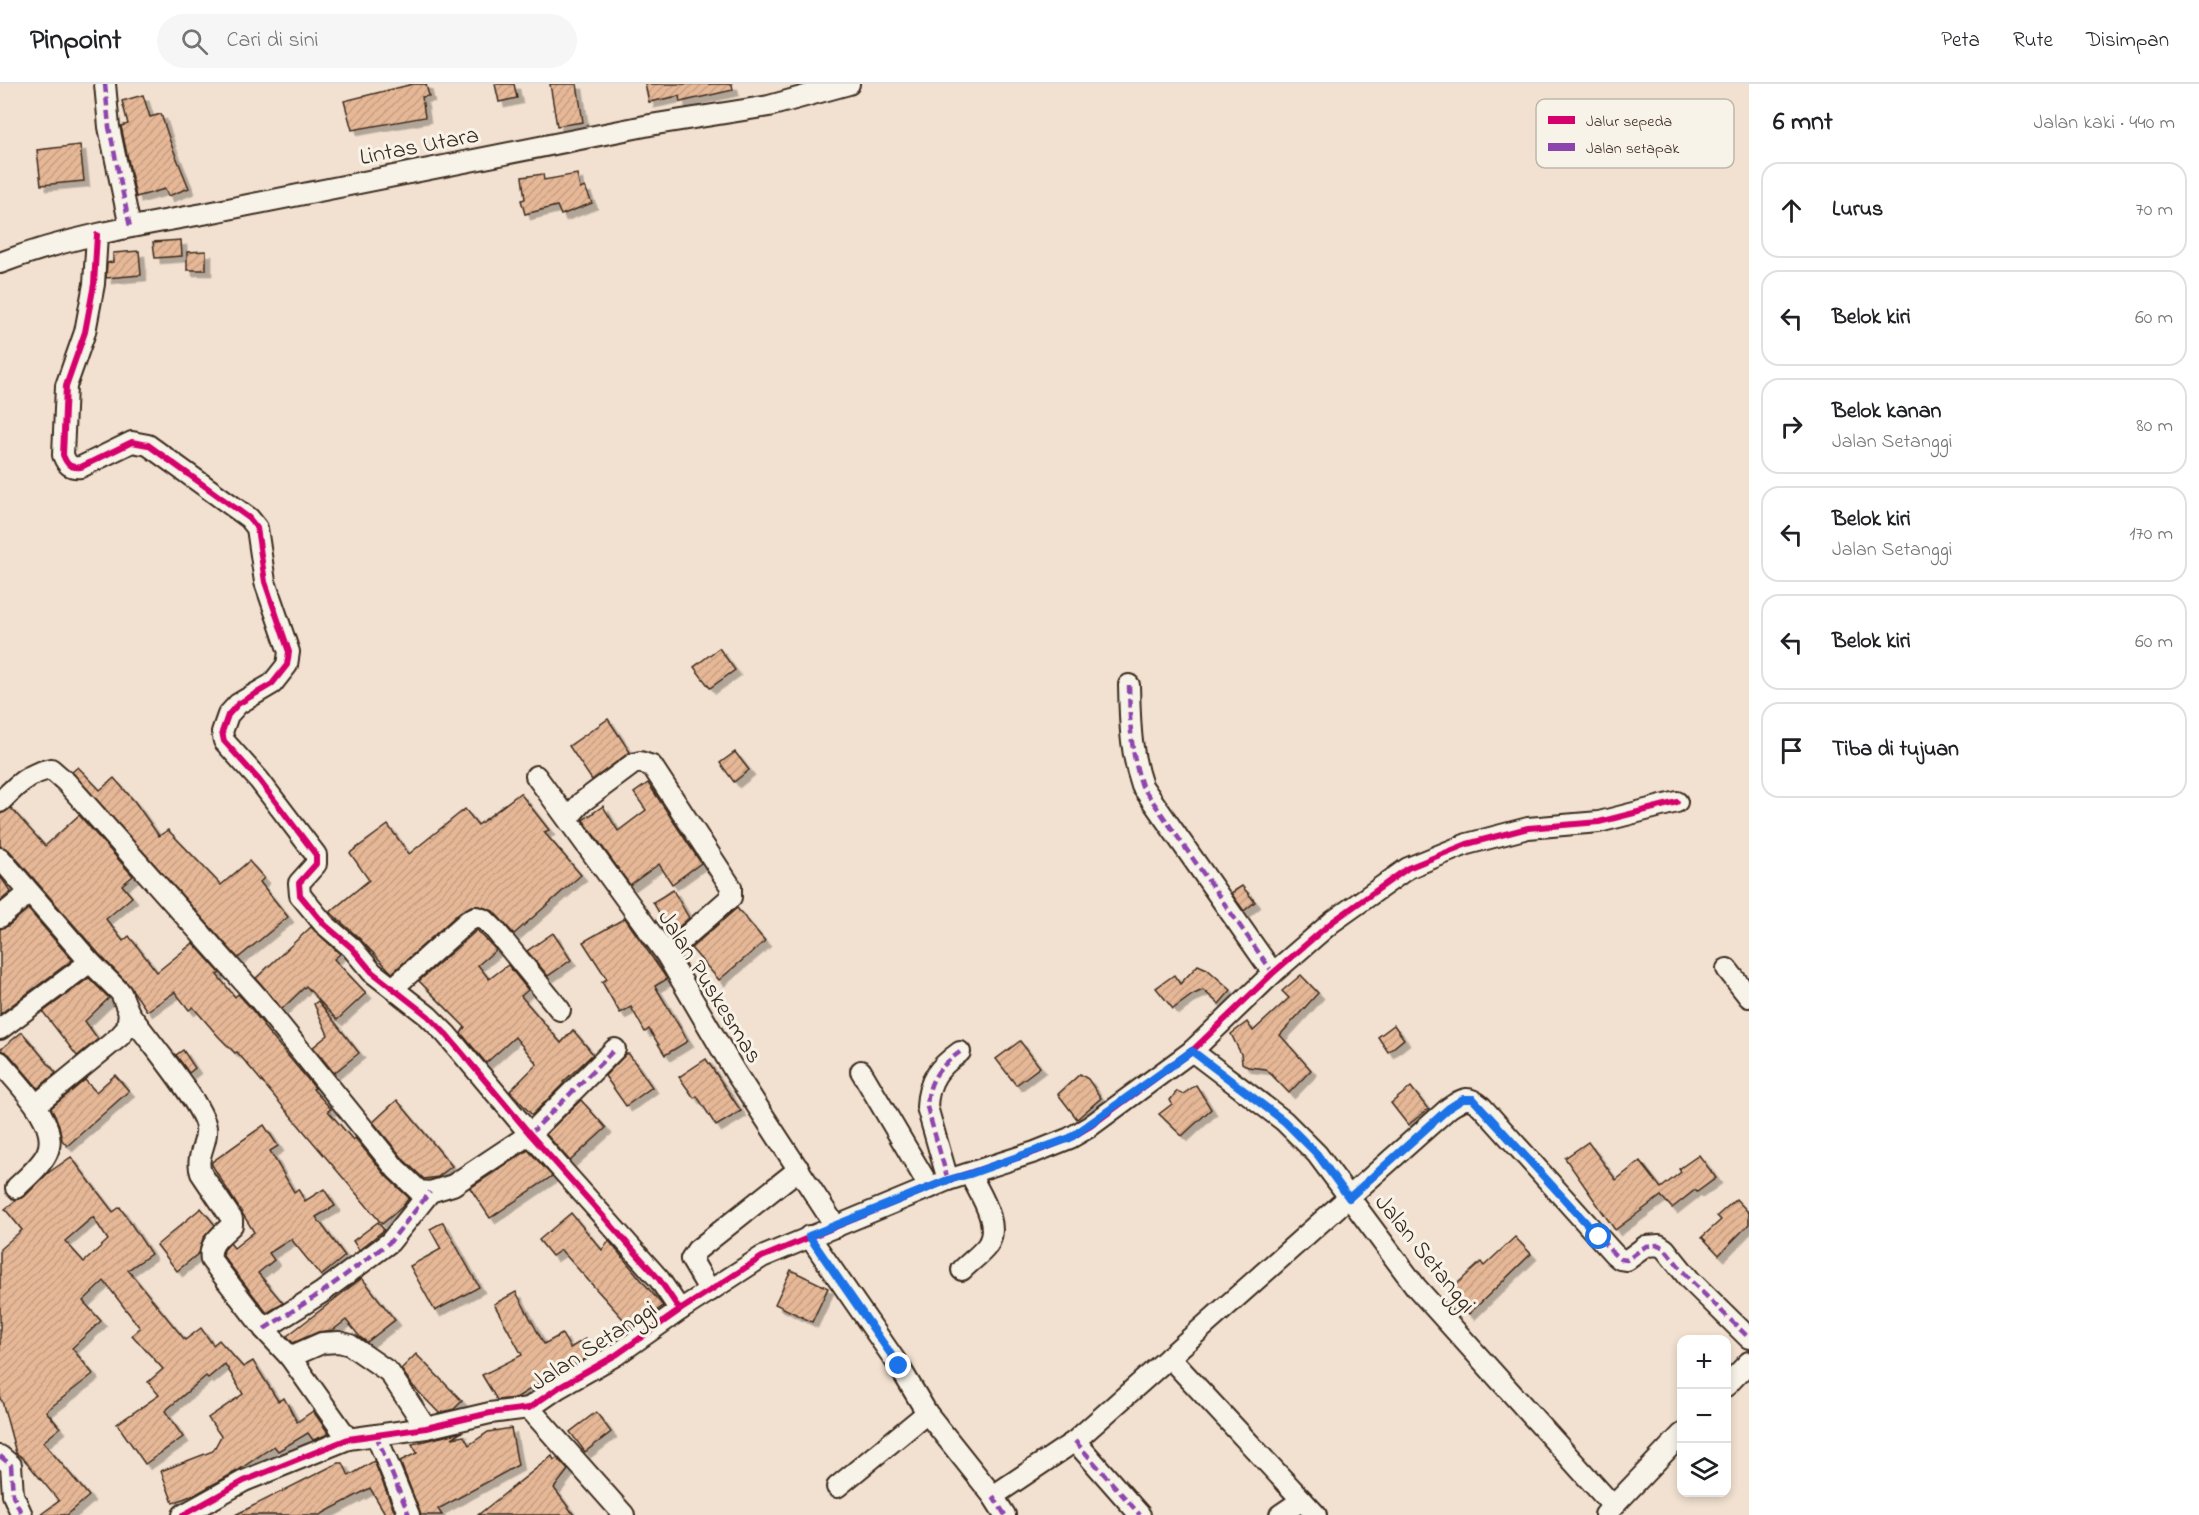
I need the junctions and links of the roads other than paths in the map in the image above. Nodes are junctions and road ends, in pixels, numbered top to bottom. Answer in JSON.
{"nodes":[{"id":1,"x":105,"y":84,"type":"edge"},
{"id":2,"x":849,"y":84,"type":"edge"},
{"id":3,"x":130,"y":227,"type":"junction"},
{"id":4,"x":97,"y":235,"type":"junction"},
{"id":5,"x":0,"y":263,"type":"edge"},
{"id":6,"x":1129,"y":685,"type":"dead end"},
{"id":7,"x":536,"y":776,"type":"dead end"},
{"id":8,"x":0,"y":802,"type":"edge"},
{"id":9,"x":1677,"y":802,"type":"dead end"},
{"id":10,"x":567,"y":818,"type":"junction"},
{"id":11,"x":0,"y":858,"type":"edge"},
{"id":12,"x":29,"y":894,"type":"junction"},
{"id":13,"x":0,"y":917,"type":"edge"},
{"id":14,"x":666,"y":954,"type":"junction"},
{"id":15,"x":90,"y":962,"type":"junction"},
{"id":16,"x":1727,"y":969,"type":"dead end"},
{"id":17,"x":1274,"y":973,"type":"junction"},
{"id":18,"x":393,"y":988,"type":"junction"},
{"id":19,"x":1749,"y":997,"type":"edge"},
{"id":20,"x":560,"y":1010,"type":"dead end"},
{"id":21,"x":129,"y":1013,"type":"junction"},
{"id":22,"x":0,"y":1029,"type":"edge"},
{"id":23,"x":615,"y":1049,"type":"dead end"},
{"id":24,"x":1192,"y":1051,"type":"junction"},
{"id":25,"x":960,"y":1052,"type":"dead end"},
{"id":26,"x":0,"y":1062,"type":"edge"},
{"id":27,"x":861,"y":1071,"type":"dead end"},
{"id":28,"x":36,"y":1105,"type":"junction"},
{"id":29,"x":530,"y":1134,"type":"junction"},
{"id":30,"x":799,"y":1169,"type":"junction"},
{"id":31,"x":970,"y":1174,"type":"junction"},
{"id":32,"x":948,"y":1180,"type":"junction"},
{"id":33,"x":16,"y":1188,"type":"dead end"},
{"id":34,"x":930,"y":1188,"type":"junction"},
{"id":35,"x":430,"y":1192,"type":"junction"},
{"id":36,"x":1349,"y":1198,"type":"junction"},
{"id":37,"x":836,"y":1227,"type":"junction"},
{"id":38,"x":809,"y":1236,"type":"junction"},
{"id":39,"x":962,"y":1270,"type":"dead end"},
{"id":40,"x":710,"y":1291,"type":"junction"},
{"id":41,"x":680,"y":1310,"type":"junction"},
{"id":42,"x":264,"y":1329,"type":"junction"},
{"id":43,"x":1749,"y":1338,"type":"edge"},
{"id":44,"x":290,"y":1357,"type":"junction"},
{"id":45,"x":1169,"y":1357,"type":"junction"},
{"id":46,"x":1749,"y":1362,"type":"edge"},
{"id":47,"x":1731,"y":1381,"type":"edge"},
{"id":48,"x":529,"y":1408,"type":"junction"},
{"id":49,"x":927,"y":1413,"type":"junction"},
{"id":50,"x":426,"y":1428,"type":"junction"},
{"id":51,"x":376,"y":1435,"type":"junction"},
{"id":52,"x":348,"y":1439,"type":"junction"},
{"id":53,"x":1677,"y":1439,"type":"edge"},
{"id":54,"x":1075,"y":1442,"type":"junction"},
{"id":55,"x":0,"y":1456,"type":"edge"},
{"id":56,"x":837,"y":1487,"type":"dead end"},
{"id":57,"x":993,"y":1496,"type":"junction"},
{"id":58,"x":1302,"y":1500,"type":"junction"},
{"id":59,"x":1609,"y":1511,"type":"edge"},
{"id":60,"x":22,"y":1515,"type":"edge"},
{"id":61,"x":183,"y":1515,"type":"edge"},
{"id":62,"x":409,"y":1515,"type":"edge"},
{"id":63,"x":624,"y":1515,"type":"edge"},
{"id":64,"x":1005,"y":1515,"type":"edge"},
{"id":65,"x":1140,"y":1515,"type":"edge"},
{"id":66,"x":1280,"y":1515,"type":"edge"},
{"id":67,"x":1316,"y":1515,"type":"edge"}],
"edges":[{"from":1,"to":3,"type":"street"},
{"from":2,"to":3,"type":"street","name":"Lintas Utara"},
{"from":3,"to":4,"type":"street","name":"Lintas Utara"},
{"from":4,"to":5,"type":"street","name":"Lintas Utara"},
{"from":4,"to":18,"type":"street"},
{"from":6,"to":17,"type":"street"},
{"from":7,"to":10,"type":"street","name":"Jalan Puskesmas"},
{"from":8,"to":35,"type":"street"},
{"from":9,"to":17,"type":"street"},
{"from":10,"to":14,"type":"street","name":"Jalan Puskesmas"},
{"from":10,"to":14,"type":"street"},
{"from":11,"to":12,"type":"street"},
{"from":12,"to":13,"type":"street"},
{"from":12,"to":15,"type":"street"},
{"from":14,"to":30,"type":"street","name":"Jalan Puskesmas"},
{"from":15,"to":21,"type":"street"},
{"from":15,"to":22,"type":"street"},
{"from":16,"to":19,"type":"street"},
{"from":17,"to":24,"type":"street"},
{"from":18,"to":20,"type":"street"},
{"from":18,"to":29,"type":"street"},
{"from":21,"to":28,"type":"street"},
{"from":21,"to":42,"type":"street"},
{"from":23,"to":29,"type":"street"},
{"from":24,"to":31,"type":"street","name":"Jalan Setanggi"},
{"from":24,"to":36,"type":"street","name":"Jalan Setanggi"},
{"from":25,"to":32,"type":"street"},
{"from":26,"to":28,"type":"street"},
{"from":27,"to":34,"type":"street"},
{"from":28,"to":33,"type":"street"},
{"from":29,"to":35,"type":"street"},
{"from":29,"to":41,"type":"street"},
{"from":30,"to":37,"type":"street","name":"Jalan Puskesmas"},
{"from":30,"to":40,"type":"street"},
{"from":31,"to":32,"type":"street","name":"Jalan Setanggi"},
{"from":31,"to":39,"type":"street"},
{"from":32,"to":34,"type":"street","name":"Jalan Setanggi"},
{"from":34,"to":37,"type":"street","name":"Jalan Setanggi"},
{"from":35,"to":42,"type":"street"},
{"from":36,"to":43,"type":"street"},
{"from":36,"to":45,"type":"street"},
{"from":36,"to":59,"type":"street","name":"Jalan Setanggi"},
{"from":37,"to":38,"type":"street","name":"Jalan Setanggi"},
{"from":38,"to":40,"type":"street","name":"Jalan Setanggi"},
{"from":38,"to":49,"type":"street"},
{"from":40,"to":41,"type":"street","name":"Jalan Setanggi"},
{"from":41,"to":48,"type":"street","name":"Jalan Setanggi"},
{"from":42,"to":44,"type":"street"},
{"from":44,"to":50,"type":"street"},
{"from":44,"to":52,"type":"street"},
{"from":45,"to":54,"type":"street"},
{"from":45,"to":58,"type":"street"},
{"from":46,"to":47,"type":"street"},
{"from":48,"to":50,"type":"street","name":"Jalan Setanggi"},
{"from":48,"to":63,"type":"street"},
{"from":49,"to":56,"type":"street"},
{"from":49,"to":57,"type":"street"},
{"from":50,"to":51,"type":"street","name":"Jalan Setanggi"},
{"from":51,"to":52,"type":"street","name":"Jalan Setanggi"},
{"from":51,"to":62,"type":"street"},
{"from":52,"to":61,"type":"street","name":"Jalan Setanggi"},
{"from":53,"to":59,"type":"street"},
{"from":54,"to":57,"type":"street"},
{"from":54,"to":65,"type":"street"},
{"from":55,"to":60,"type":"street"},
{"from":57,"to":64,"type":"street"},
{"from":58,"to":66,"type":"street"},
{"from":58,"to":67,"type":"street"}]}
